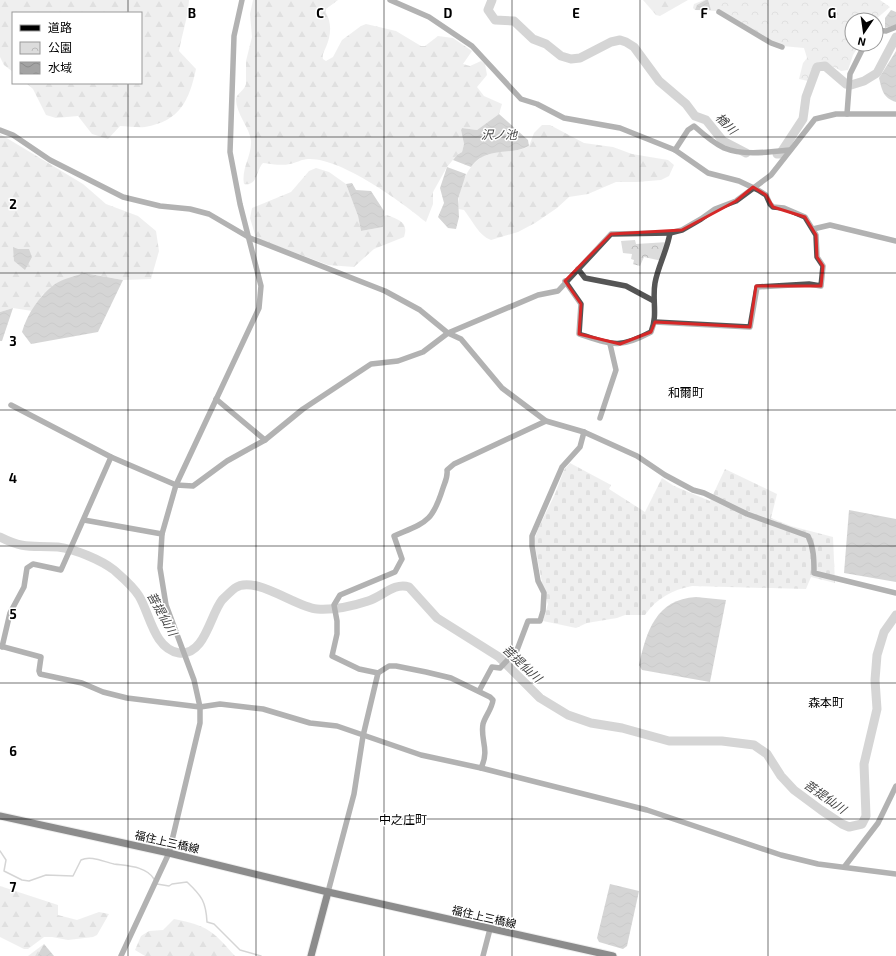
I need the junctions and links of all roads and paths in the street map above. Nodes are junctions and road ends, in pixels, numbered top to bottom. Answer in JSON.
{"nodes":[{"id":1,"x":242,"y":0,"type":"edge"},
{"id":2,"x":390,"y":0,"type":"edge"},
{"id":3,"x":719,"y":12,"type":"dead end"},
{"id":4,"x":896,"y":27,"type":"edge"},
{"id":5,"x":884,"y":31,"type":"edge"},
{"id":6,"x":782,"y":47,"type":"dead end"},
{"id":7,"x":861,"y":52,"type":"edge"},
{"id":8,"x":847,"y":114,"type":"junction"},
{"id":9,"x":896,"y":114,"type":"edge"},
{"id":10,"x":0,"y":130,"type":"edge"},
{"id":11,"x":675,"y":150,"type":"junction"},
{"id":12,"x":790,"y":150,"type":"junction"},
{"id":13,"x":752,"y":188,"type":"junction"},
{"id":14,"x":813,"y":228,"type":"junction"},
{"id":15,"x":670,"y":232,"type":"junction"},
{"id":16,"x":250,"y":238,"type":"junction"},
{"id":17,"x":896,"y":241,"type":"edge"},
{"id":18,"x":578,"y":269,"type":"junction"},
{"id":19,"x":565,"y":281,"type":"junction"},
{"id":20,"x":654,"y":301,"type":"junction"},
{"id":21,"x":655,"y":322,"type":"junction"},
{"id":22,"x":448,"y":332,"type":"junction"},
{"id":23,"x":610,"y":344,"type":"junction"},
{"id":24,"x":216,"y":399,"type":"junction"},
{"id":25,"x":11,"y":405,"type":"dead end"},
{"id":26,"x":600,"y":418,"type":"dead end"},
{"id":27,"x":546,"y":421,"type":"junction"},
{"id":28,"x":584,"y":432,"type":"junction"},
{"id":29,"x":265,"y":440,"type":"junction"},
{"id":30,"x":111,"y":457,"type":"junction"},
{"id":31,"x":176,"y":485,"type":"junction"},
{"id":32,"x":84,"y":520,"type":"junction"},
{"id":33,"x":162,"y":534,"type":"junction"},
{"id":34,"x":896,"y":593,"type":"edge"},
{"id":35,"x":1,"y":646,"type":"edge"},
{"id":36,"x":378,"y":673,"type":"junction"},
{"id":37,"x":479,"y":691,"type":"junction"},
{"id":38,"x":200,"y":707,"type":"junction"},
{"id":39,"x":363,"y":736,"type":"junction"},
{"id":40,"x":481,"y":768,"type":"junction"},
{"id":41,"x":896,"y":786,"type":"edge"},
{"id":42,"x":0,"y":816,"type":"edge"},
{"id":43,"x":169,"y":853,"type":"junction"},
{"id":44,"x":844,"y":866,"type":"junction"},
{"id":45,"x":896,"y":874,"type":"edge"},
{"id":46,"x":328,"y":892,"type":"junction"},
{"id":47,"x":490,"y":929,"type":"junction"},
{"id":48,"x":121,"y":956,"type":"edge"},
{"id":49,"x":311,"y":956,"type":"edge"},
{"id":50,"x":483,"y":956,"type":"edge"},
{"id":51,"x":613,"y":956,"type":"edge"}],
"edges":[{"from":1,"to":16,"type":"street"},
{"from":2,"to":11,"type":"street"},
{"from":3,"to":6,"type":"street"},
{"from":4,"to":5,"type":"street"},
{"from":7,"to":8,"type":"street"},
{"from":8,"to":9,"type":"street"},
{"from":8,"to":12,"type":"street"},
{"from":10,"to":16,"type":"street"},
{"from":11,"to":12,"type":"street"},
{"from":11,"to":13,"type":"street"},
{"from":12,"to":13,"type":"street"},
{"from":13,"to":14,"type":"street"},
{"from":13,"to":15,"type":"street"},
{"from":14,"to":17,"type":"street"},
{"from":14,"to":21,"type":"street"},
{"from":15,"to":18,"type":"street"},
{"from":15,"to":20,"type":"street"},
{"from":16,"to":22,"type":"street"},
{"from":16,"to":24,"type":"street"},
{"from":18,"to":19,"type":"street"},
{"from":18,"to":20,"type":"street"},
{"from":19,"to":22,"type":"street"},
{"from":19,"to":23,"type":"street"},
{"from":20,"to":21,"type":"street"},
{"from":21,"to":23,"type":"street"},
{"from":22,"to":27,"type":"street"},
{"from":22,"to":29,"type":"street"},
{"from":23,"to":26,"type":"street"},
{"from":24,"to":29,"type":"street"},
{"from":24,"to":31,"type":"street"},
{"from":25,"to":30,"type":"street"},
{"from":27,"to":28,"type":"street"},
{"from":27,"to":36,"type":"street"},
{"from":28,"to":34,"type":"street"},
{"from":28,"to":37,"type":"street"},
{"from":29,"to":31,"type":"street"},
{"from":30,"to":31,"type":"street"},
{"from":30,"to":32,"type":"street"},
{"from":31,"to":33,"type":"street"},
{"from":32,"to":33,"type":"street"},
{"from":32,"to":35,"type":"street"},
{"from":33,"to":38,"type":"street"},
{"from":35,"to":38,"type":"street"},
{"from":36,"to":37,"type":"street"},
{"from":36,"to":39,"type":"street"},
{"from":37,"to":40,"type":"street"},
{"from":38,"to":39,"type":"street"},
{"from":38,"to":43,"type":"street"},
{"from":39,"to":40,"type":"street"},
{"from":39,"to":46,"type":"street"},
{"from":40,"to":44,"type":"street"},
{"from":41,"to":44,"type":"street"},
{"from":42,"to":43,"type":"main road","name":"福住上三橋線"},
{"from":43,"to":46,"type":"main road","name":"福住上三橋線"},
{"from":43,"to":48,"type":"street"},
{"from":44,"to":45,"type":"street"},
{"from":46,"to":47,"type":"main road","name":"福住上三橋線"},
{"from":46,"to":49,"type":"main road"},
{"from":47,"to":50,"type":"street"},
{"from":47,"to":51,"type":"main road","name":"福住上三橋線"}]}
